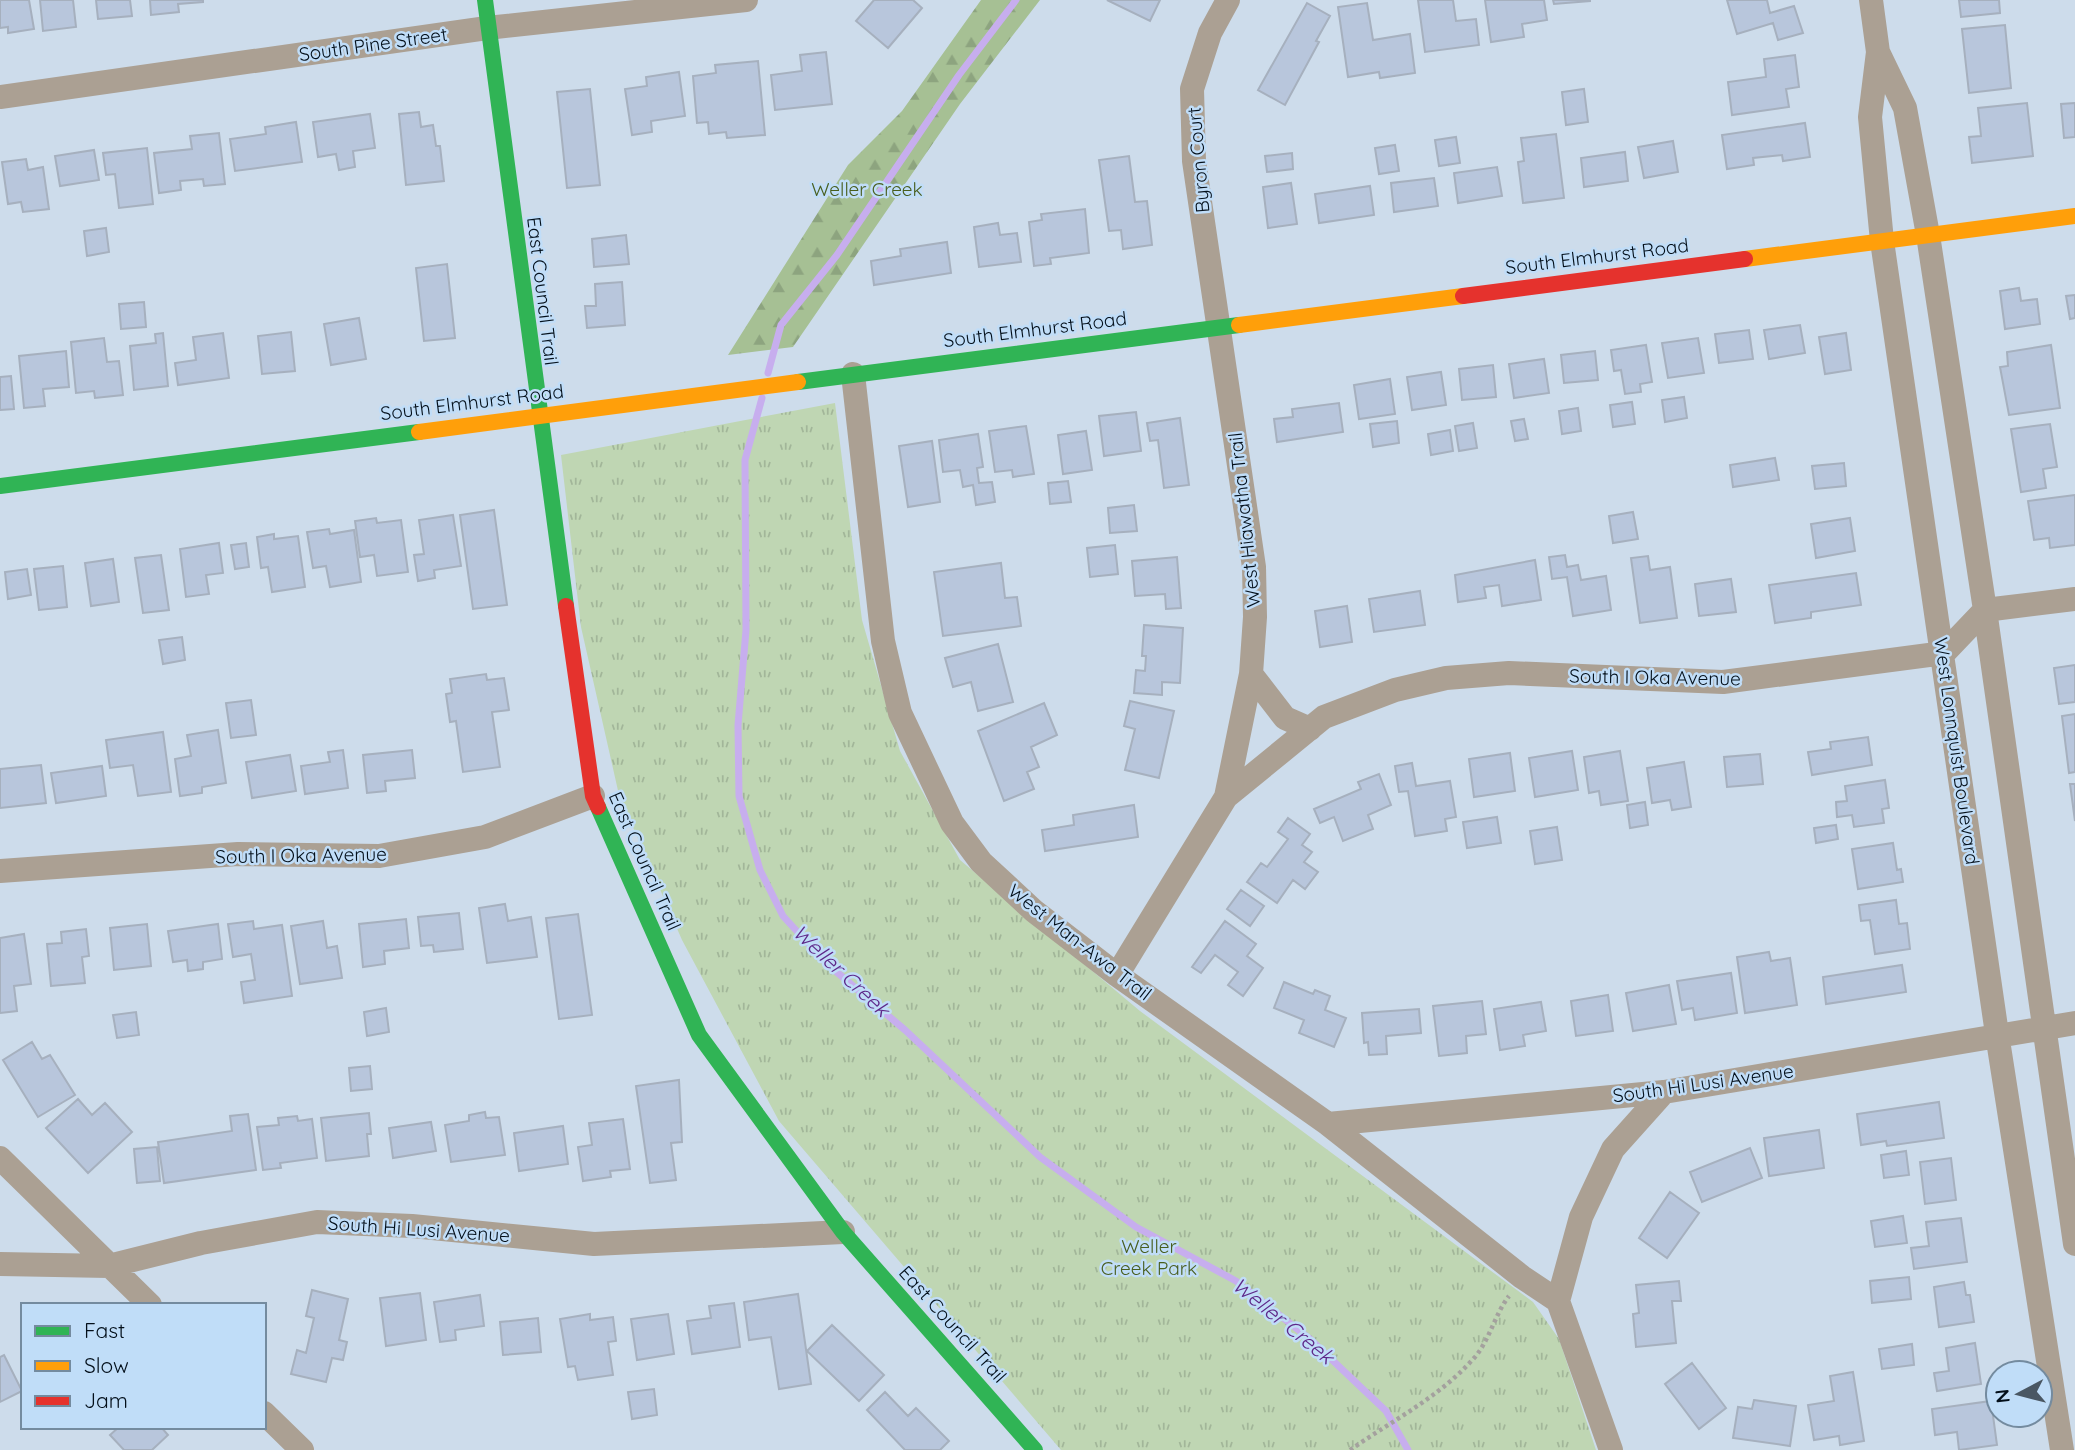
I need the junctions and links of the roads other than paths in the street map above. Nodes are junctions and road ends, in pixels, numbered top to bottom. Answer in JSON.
{"nodes":[{"id":1,"x":485,"y":0,"type":"edge"},
{"id":2,"x":746,"y":0,"type":"edge"},
{"id":3,"x":1228,"y":0,"type":"edge"},
{"id":4,"x":1871,"y":0,"type":"edge"},
{"id":5,"x":487,"y":28,"type":"junction"},
{"id":6,"x":1878,"y":52,"type":"junction"},
{"id":7,"x":0,"y":97,"type":"edge"},
{"id":8,"x":2075,"y":216,"type":"edge"},
{"id":9,"x":1928,"y":235,"type":"junction"},
{"id":10,"x":1882,"y":241,"type":"junction"},
{"id":11,"x":1220,"y":326,"type":"junction"},
{"id":12,"x":853,"y":374,"type":"junction"},
{"id":13,"x":538,"y":414,"type":"junction"},
{"id":14,"x":0,"y":486,"type":"edge"},
{"id":15,"x":2075,"y":599,"type":"edge"},
{"id":16,"x":1985,"y":610,"type":"junction"},
{"id":17,"x":1944,"y":653,"type":"junction"},
{"id":18,"x":1251,"y":674,"type":"junction"},
{"id":19,"x":1310,"y":729,"type":"junction"},
{"id":20,"x":593,"y":796,"type":"junction"},
{"id":21,"x":1226,"y":797,"type":"junction"},
{"id":22,"x":0,"y":871,"type":"edge"},
{"id":23,"x":1117,"y":975,"type":"junction"},
{"id":24,"x":2075,"y":1023,"type":"edge"},
{"id":25,"x":2045,"y":1027,"type":"junction"},
{"id":26,"x":1997,"y":1034,"type":"junction"},
{"id":27,"x":1664,"y":1092,"type":"junction"},
{"id":28,"x":1328,"y":1124,"type":"junction"},
{"id":29,"x":0,"y":1158,"type":"edge"},
{"id":30,"x":843,"y":1232,"type":"junction"},
{"id":31,"x":2075,"y":1244,"type":"edge"},
{"id":32,"x":0,"y":1264,"type":"edge"},
{"id":33,"x":109,"y":1266,"type":"junction"},
{"id":34,"x":1558,"y":1301,"type":"junction"},
{"id":35,"x":148,"y":1303,"type":"edge"},
{"id":36,"x":266,"y":1415,"type":"edge"},
{"id":37,"x":1031,"y":1448,"type":"edge"},
{"id":38,"x":302,"y":1450,"type":"edge"},
{"id":39,"x":1611,"y":1450,"type":"edge"},
{"id":40,"x":2062,"y":1450,"type":"edge"}],
"edges":[{"from":1,"to":5,"type":"main road","name":"East Council Trail"},
{"from":2,"to":5,"type":"street","name":"South Pine Street"},
{"from":3,"to":11,"type":"street","name":"Byron Court"},
{"from":4,"to":6,"type":"street","name":"West Lonnquist Boulevard"},
{"from":5,"to":7,"type":"street","name":"South Pine Street"},
{"from":5,"to":13,"type":"main road","name":"East Council Trail"},
{"from":6,"to":9,"type":"street","name":"West Lonnquist Boulevard"},
{"from":6,"to":10,"type":"street","name":"West Lonnquist Boulevard"},
{"from":8,"to":9,"type":"main road","name":"South Elmhurst Road"},
{"from":9,"to":10,"type":"main road","name":"South Elmhurst Road"},
{"from":9,"to":16,"type":"street","name":"West Lonnquist Boulevard"},
{"from":10,"to":11,"type":"main road","name":"South Elmhurst Road"},
{"from":10,"to":17,"type":"street","name":"West Lonnquist Boulevard"},
{"from":11,"to":12,"type":"main road","name":"South Elmhurst Road"},
{"from":11,"to":18,"type":"street","name":"West Hiawatha Trail"},
{"from":12,"to":13,"type":"main road","name":"South Elmhurst Road"},
{"from":12,"to":23,"type":"street","name":"West Man-Awa Trail"},
{"from":13,"to":14,"type":"main road","name":"South Elmhurst Road"},
{"from":13,"to":20,"type":"main road","name":"East Council Trail"},
{"from":15,"to":16,"type":"street"},
{"from":16,"to":17,"type":"street"},
{"from":16,"to":25,"type":"street","name":"West Lonnquist Boulevard"},
{"from":17,"to":19,"type":"street","name":"South I Oka Avenue"},
{"from":17,"to":26,"type":"street","name":"West Lonnquist Boulevard"},
{"from":18,"to":19,"type":"street"},
{"from":18,"to":21,"type":"street","name":"West Hiawatha Trail"},
{"from":19,"to":21,"type":"street","name":"South I Oka Avenue"},
{"from":20,"to":22,"type":"street","name":"South I Oka Avenue"},
{"from":20,"to":30,"type":"main road","name":"East Council Trail"},
{"from":21,"to":23,"type":"street","name":"West Hiawatha Trail"},
{"from":23,"to":28,"type":"street","name":"West Man-Awa Trail"},
{"from":24,"to":25,"type":"street","name":"South Hi Lusi Avenue"},
{"from":25,"to":26,"type":"street","name":"South Hi Lusi Avenue"},
{"from":25,"to":31,"type":"street","name":"West Lonnquist Boulevard"},
{"from":26,"to":27,"type":"street","name":"South Hi Lusi Avenue"},
{"from":26,"to":40,"type":"street","name":"West Lonnquist Boulevard"},
{"from":27,"to":28,"type":"street","name":"South Hi Lusi Avenue"},
{"from":27,"to":34,"type":"street"},
{"from":28,"to":34,"type":"street","name":"West Man-Awa Trail"},
{"from":29,"to":33,"type":"street"},
{"from":30,"to":33,"type":"street","name":"South Hi Lusi Avenue"},
{"from":30,"to":37,"type":"main road","name":"East Council Trail"},
{"from":32,"to":33,"type":"street","name":"South Hi Lusi Avenue"},
{"from":33,"to":35,"type":"street"},
{"from":34,"to":39,"type":"street"},
{"from":36,"to":38,"type":"street"}]}
